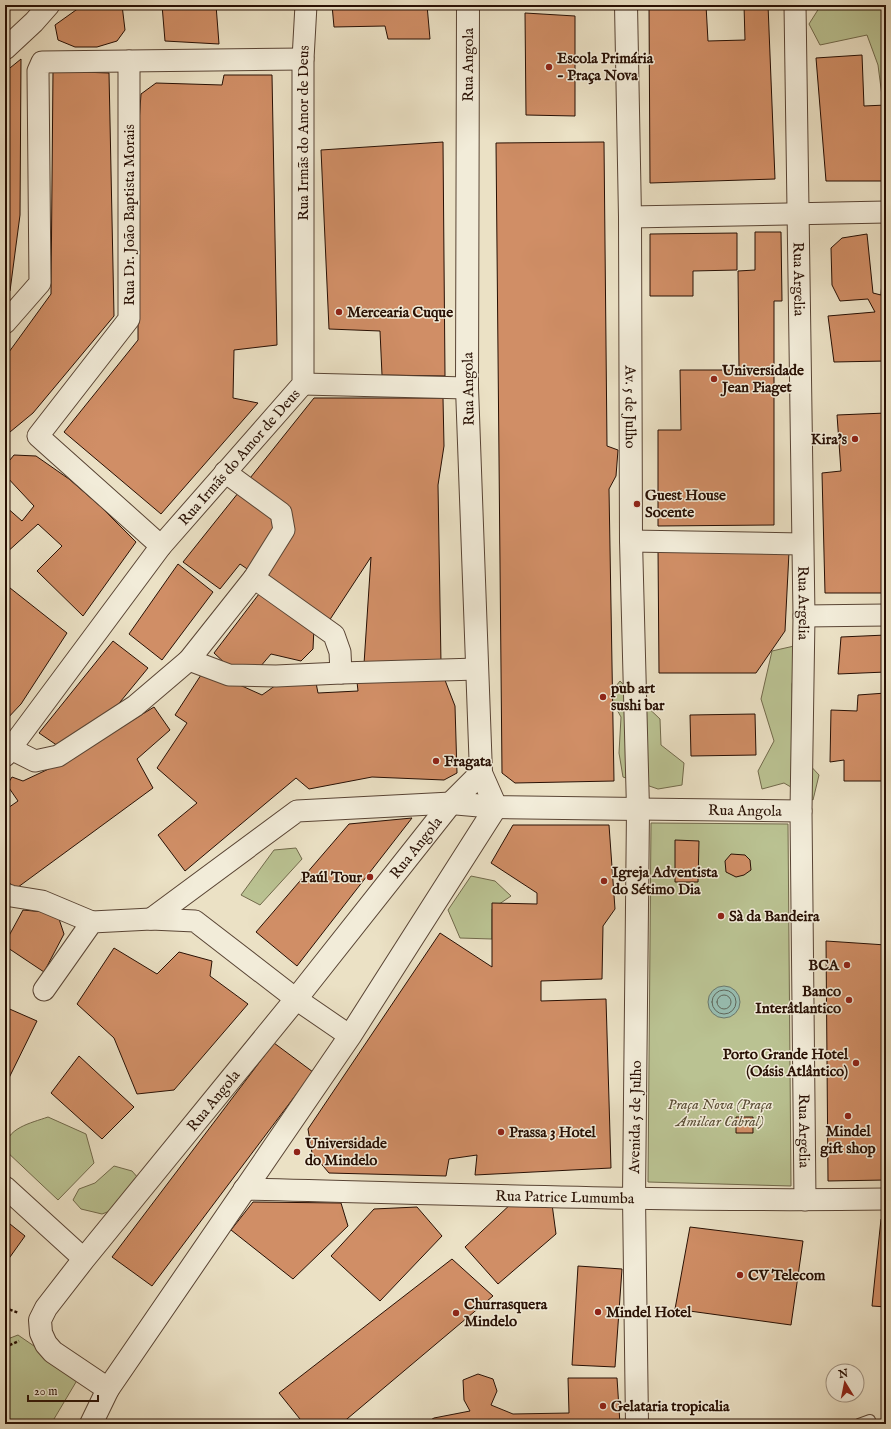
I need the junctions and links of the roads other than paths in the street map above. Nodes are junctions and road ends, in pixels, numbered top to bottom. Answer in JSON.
{"nodes":[{"id":1,"x":49,"y":5,"type":"edge"},
{"id":2,"x":306,"y":5,"type":"edge"},
{"id":3,"x":468,"y":5,"type":"edge"},
{"id":4,"x":626,"y":5,"type":"edge"},
{"id":5,"x":794,"y":5,"type":"edge"},
{"id":6,"x":5,"y":49,"type":"edge"},
{"id":7,"x":303,"y":59,"type":"junction"},
{"id":8,"x":129,"y":61,"type":"junction"},
{"id":9,"x":886,"y":212,"type":"edge"},
{"id":10,"x":797,"y":214,"type":"junction"},
{"id":11,"x":630,"y":217,"type":"junction"},
{"id":12,"x":5,"y":323,"type":"edge"},
{"id":13,"x":303,"y":384,"type":"junction"},
{"id":14,"x":467,"y":388,"type":"junction"},
{"id":15,"x":225,"y":472,"type":"junction"},
{"id":16,"x":631,"y":541,"type":"junction"},
{"id":17,"x":802,"y":544,"type":"junction"},
{"id":18,"x":161,"y":546,"type":"junction"},
{"id":19,"x":254,"y":578,"type":"junction"},
{"id":20,"x":886,"y":615,"type":"edge"},
{"id":21,"x":804,"y":616,"type":"junction"},
{"id":22,"x":189,"y":660,"type":"junction"},
{"id":23,"x":477,"y":669,"type":"junction"},
{"id":24,"x":341,"y":672,"type":"junction"},
{"id":25,"x":8,"y":753,"type":"edge"},
{"id":26,"x":481,"y":773,"type":"junction"},
{"id":27,"x":451,"y":803,"type":"junction"},
{"id":28,"x":496,"y":806,"type":"junction"},
{"id":29,"x":638,"y":809,"type":"junction"},
{"id":30,"x":801,"y":811,"type":"junction"},
{"id":31,"x":5,"y":894,"type":"edge"},
{"id":32,"x":151,"y":919,"type":"junction"},
{"id":33,"x":92,"y":922,"type":"junction"},
{"id":34,"x":44,"y":990,"type":"dead end"},
{"id":35,"x":296,"y":999,"type":"junction"},
{"id":36,"x":350,"y":1036,"type":"junction"},
{"id":37,"x":5,"y":1187,"type":"edge"},
{"id":38,"x":244,"y":1189,"type":"junction"},
{"id":39,"x":634,"y":1197,"type":"junction"},
{"id":40,"x":886,"y":1199,"type":"edge"},
{"id":41,"x":805,"y":1200,"type":"junction"},
{"id":42,"x":84,"y":1259,"type":"junction"},
{"id":43,"x":108,"y":1389,"type":"junction"},
{"id":44,"x":870,"y":1420,"type":"dead end"},
{"id":45,"x":91,"y":1424,"type":"edge"},
{"id":46,"x":637,"y":1424,"type":"edge"},
{"id":47,"x":859,"y":1424,"type":"edge"}],
"edges":[{"from":1,"to":6,"type":"street"},
{"from":2,"to":7,"type":"street","name":"Rua Irmãs do Amor de Deus"},
{"from":3,"to":14,"type":"street","name":"Rua Angola"},
{"from":4,"to":11,"type":"street","name":"Av. 5 de Julho"},
{"from":5,"to":10,"type":"street","name":"Rua Argelia"},
{"from":7,"to":8,"type":"street"},
{"from":7,"to":13,"type":"street","name":"Rua Irmãs do Amor de Deus"},
{"from":8,"to":12,"type":"street"},
{"from":8,"to":18,"type":"street","name":"Rua Dr. João Baptista Morais"},
{"from":9,"to":10,"type":"street"},
{"from":10,"to":11,"type":"street"},
{"from":10,"to":17,"type":"street","name":"Rua Argelia"},
{"from":11,"to":16,"type":"street","name":"Av. 5 de Julho"},
{"from":13,"to":14,"type":"street"},
{"from":13,"to":15,"type":"street","name":"Rua Irmãs do Amor de Deus"},
{"from":14,"to":23,"type":"street","name":"Rua Angola"},
{"from":15,"to":18,"type":"street","name":"Rua Irmãs do Amor de Deus"},
{"from":15,"to":19,"type":"street"},
{"from":16,"to":17,"type":"street"},
{"from":16,"to":29,"type":"street","name":"Av. 5 de Julho"},
{"from":17,"to":21,"type":"street","name":"Rua Argelia"},
{"from":18,"to":25,"type":"street","name":"Rua Irmãs do Amor de Deus"},
{"from":19,"to":22,"type":"street"},
{"from":19,"to":24,"type":"street"},
{"from":20,"to":21,"type":"street"},
{"from":21,"to":30,"type":"street","name":"Rua Argelia"},
{"from":22,"to":24,"type":"street"},
{"from":22,"to":25,"type":"street"},
{"from":23,"to":24,"type":"street"},
{"from":23,"to":26,"type":"street","name":"Rua Angola"},
{"from":26,"to":27,"type":"street","name":"Rua Angola"},
{"from":26,"to":28,"type":"street","name":"Rua Angola"},
{"from":27,"to":28,"type":"street","name":"Rua Angola"},
{"from":27,"to":32,"type":"street"},
{"from":27,"to":35,"type":"street","name":"Rua Angola"},
{"from":28,"to":29,"type":"street","name":"Rua Angola"},
{"from":28,"to":36,"type":"street"},
{"from":29,"to":30,"type":"street","name":"Rua Angola"},
{"from":29,"to":39,"type":"street","name":"Avenida 5 de Julho"},
{"from":30,"to":41,"type":"street","name":"Rua Argelia"},
{"from":31,"to":33,"type":"street"},
{"from":32,"to":33,"type":"street"},
{"from":32,"to":35,"type":"street"},
{"from":33,"to":34,"type":"street"},
{"from":35,"to":36,"type":"street"},
{"from":35,"to":42,"type":"street","name":"Rua Angola"},
{"from":36,"to":38,"type":"street"},
{"from":37,"to":42,"type":"street"},
{"from":38,"to":39,"type":"street","name":"Rua Patrice Lumumba"},
{"from":38,"to":43,"type":"street"},
{"from":39,"to":41,"type":"street","name":"Rua Patrice Lumumba"},
{"from":39,"to":46,"type":"street","name":"Avenida 5 de Julho"},
{"from":40,"to":41,"type":"street","name":"Rua Patrice Lumumba"},
{"from":42,"to":43,"type":"street","name":"Rua Angola"},
{"from":43,"to":45,"type":"street"},
{"from":44,"to":47,"type":"lane"}]}
